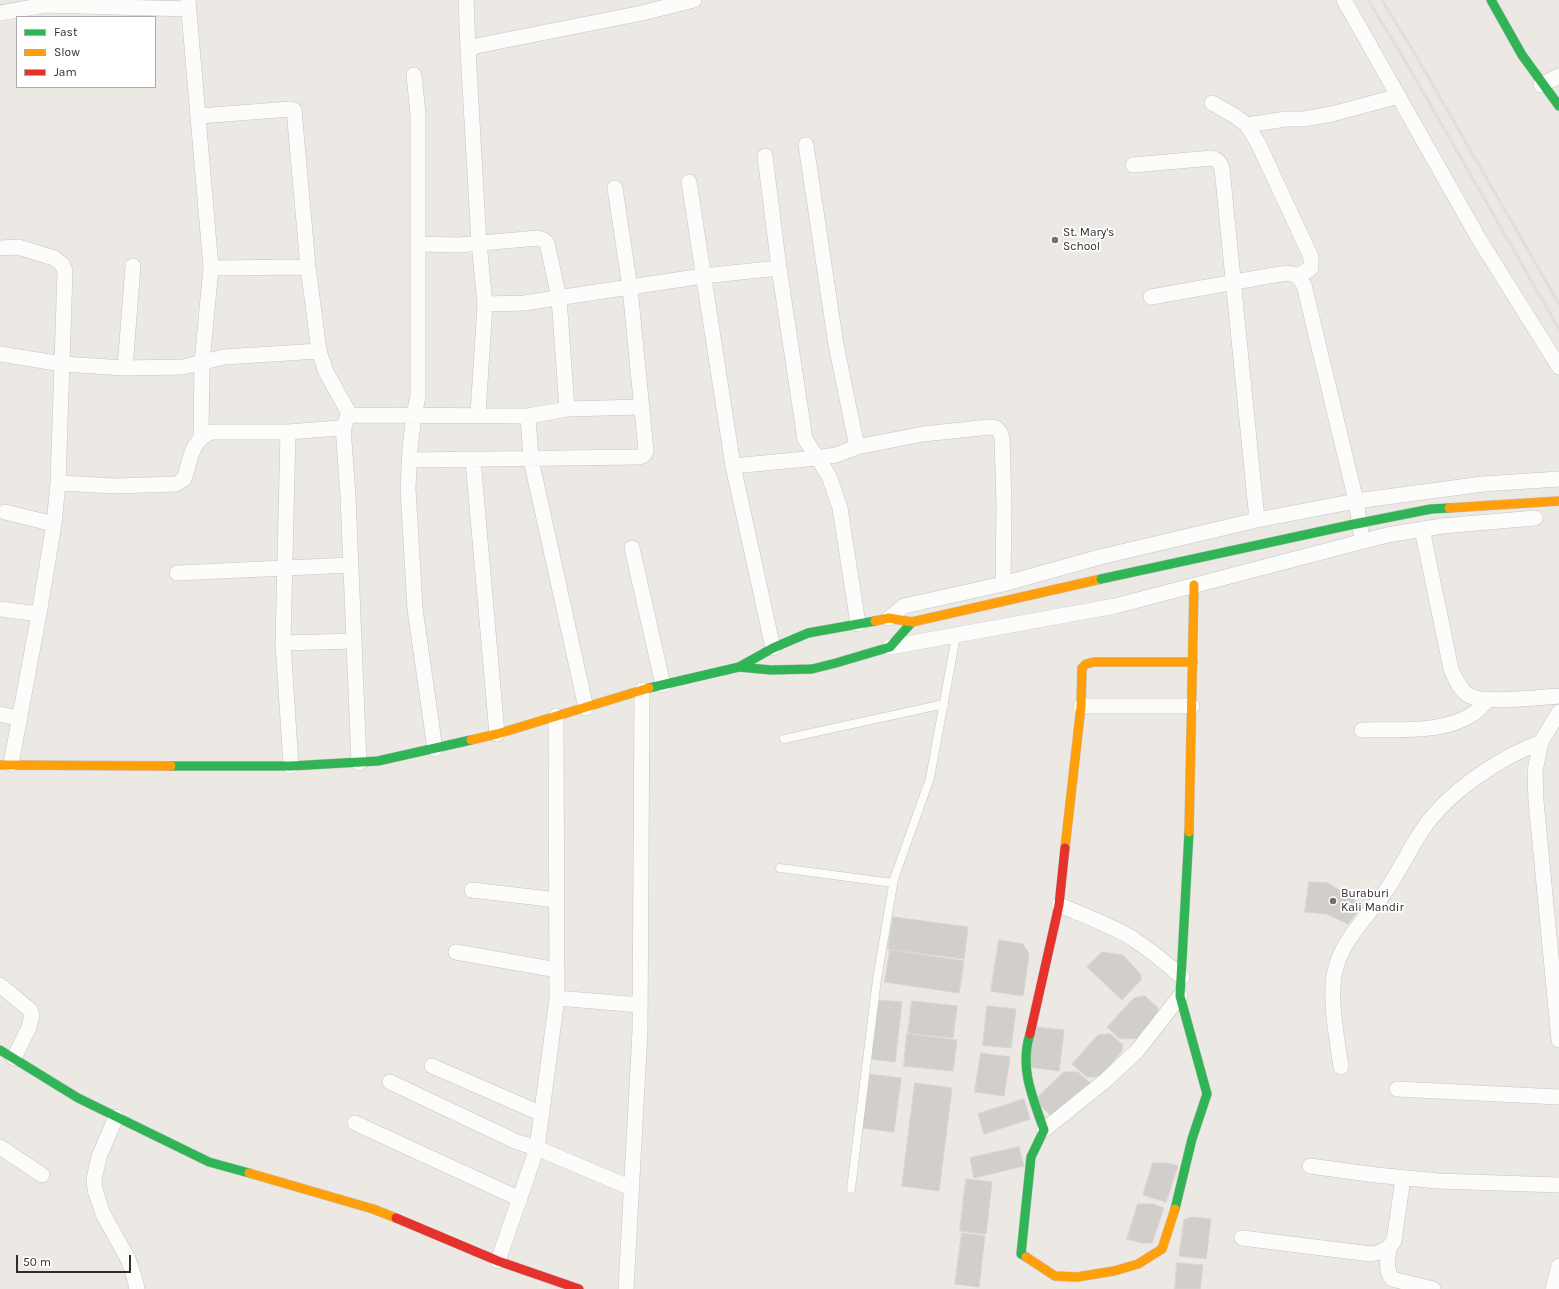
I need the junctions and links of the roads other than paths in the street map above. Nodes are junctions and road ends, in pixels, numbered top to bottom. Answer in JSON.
{"nodes":[{"id":1,"x":466,"y":0,"type":"edge"},
{"id":2,"x":694,"y":0,"type":"edge"},
{"id":3,"x":1344,"y":0,"type":"edge"},
{"id":4,"x":1491,"y":0,"type":"edge"},
{"id":5,"x":189,"y":4,"type":"edge"},
{"id":6,"x":0,"y":13,"type":"edge"},
{"id":7,"x":468,"y":51,"type":"junction"},
{"id":8,"x":414,"y":75,"type":"dead end"},
{"id":9,"x":1552,"y":80,"type":"edge"},
{"id":10,"x":1399,"y":96,"type":"junction"},
{"id":11,"x":1212,"y":103,"type":"dead end"},
{"id":12,"x":1559,"y":106,"type":"edge"},
{"id":13,"x":199,"y":116,"type":"junction"},
{"id":14,"x":1247,"y":125,"type":"junction"},
{"id":15,"x":806,"y":145,"type":"dead end"},
{"id":16,"x":765,"y":156,"type":"dead end"},
{"id":17,"x":1134,"y":165,"type":"dead end"},
{"id":18,"x":689,"y":182,"type":"dead end"},
{"id":19,"x":615,"y":188,"type":"dead end"},
{"id":20,"x":480,"y":243,"type":"junction"},
{"id":21,"x":418,"y":244,"type":"junction"},
{"id":22,"x":0,"y":248,"type":"edge"},
{"id":23,"x":132,"y":266,"type":"dead end"},
{"id":24,"x":308,"y":267,"type":"junction"},
{"id":25,"x":211,"y":268,"type":"junction"},
{"id":26,"x":779,"y":268,"type":"junction"},
{"id":27,"x":703,"y":276,"type":"junction"},
{"id":28,"x":1298,"y":276,"type":"junction"},
{"id":29,"x":1232,"y":282,"type":"junction"},
{"id":30,"x":630,"y":288,"type":"junction"},
{"id":31,"x":559,"y":298,"type":"junction"},
{"id":32,"x":1151,"y":298,"type":"dead end"},
{"id":33,"x":485,"y":304,"type":"junction"},
{"id":34,"x":320,"y":351,"type":"junction"},
{"id":35,"x":0,"y":354,"type":"edge"},
{"id":36,"x":202,"y":362,"type":"junction"},
{"id":37,"x":62,"y":364,"type":"junction"},
{"id":38,"x":1559,"y":367,"type":"edge"},
{"id":39,"x":125,"y":368,"type":"junction"},
{"id":40,"x":641,"y":407,"type":"junction"},
{"id":41,"x":567,"y":409,"type":"junction"},
{"id":42,"x":478,"y":414,"type":"junction"},
{"id":43,"x":414,"y":415,"type":"junction"},
{"id":44,"x":528,"y":416,"type":"junction"},
{"id":45,"x":347,"y":421,"type":"junction"},
{"id":46,"x":288,"y":432,"type":"junction"},
{"id":47,"x":201,"y":437,"type":"junction"},
{"id":48,"x":857,"y":447,"type":"junction"},
{"id":49,"x":817,"y":458,"type":"junction"},
{"id":50,"x":409,"y":460,"type":"junction"},
{"id":51,"x":473,"y":460,"type":"junction"},
{"id":52,"x":531,"y":460,"type":"junction"},
{"id":53,"x":733,"y":466,"type":"junction"},
{"id":54,"x":1559,"y":479,"type":"edge"},
{"id":55,"x":58,"y":483,"type":"junction"},
{"id":56,"x":1356,"y":501,"type":"junction"},
{"id":57,"x":1559,"y":501,"type":"edge"},
{"id":58,"x":5,"y":512,"type":"dead end"},
{"id":59,"x":1535,"y":518,"type":"dead end"},
{"id":60,"x":1257,"y":520,"type":"junction"},
{"id":61,"x":54,"y":524,"type":"junction"},
{"id":62,"x":1422,"y":529,"type":"junction"},
{"id":63,"x":1363,"y":542,"type":"junction"},
{"id":64,"x":632,"y":548,"type":"dead end"},
{"id":65,"x":351,"y":565,"type":"junction"},
{"id":66,"x":284,"y":568,"type":"junction"},
{"id":67,"x":177,"y":573,"type":"dead end"},
{"id":68,"x":1002,"y":584,"type":"junction"},
{"id":69,"x":1194,"y":585,"type":"junction"},
{"id":70,"x":0,"y":609,"type":"edge"},
{"id":71,"x":39,"y":614,"type":"junction"},
{"id":72,"x":889,"y":618,"type":"junction"},
{"id":73,"x":912,"y":622,"type":"junction"},
{"id":74,"x":858,"y":624,"type":"junction"},
{"id":75,"x":827,"y":629,"type":"junction"},
{"id":76,"x":956,"y":636,"type":"junction"},
{"id":77,"x":844,"y":638,"type":"dead end"},
{"id":78,"x":354,"y":641,"type":"junction"},
{"id":79,"x":283,"y":643,"type":"junction"},
{"id":80,"x":890,"y":647,"type":"junction"},
{"id":81,"x":773,"y":648,"type":"junction"},
{"id":82,"x":845,"y":652,"type":"dead end"},
{"id":83,"x":1193,"y":662,"type":"junction"},
{"id":84,"x":836,"y":663,"type":"junction"},
{"id":85,"x":739,"y":667,"type":"junction"},
{"id":86,"x":663,"y":685,"type":"junction"},
{"id":87,"x":642,"y":690,"type":"junction"},
{"id":88,"x":1559,"y":696,"type":"edge"},
{"id":89,"x":1488,"y":700,"type":"junction"},
{"id":90,"x":944,"y":704,"type":"junction"},
{"id":91,"x":1081,"y":706,"type":"junction"},
{"id":92,"x":1192,"y":706,"type":"junction"},
{"id":93,"x":586,"y":708,"type":"junction"},
{"id":94,"x":1559,"y":712,"type":"edge"},
{"id":95,"x":0,"y":714,"type":"edge"},
{"id":96,"x":556,"y":716,"type":"junction"},
{"id":97,"x":20,"y":719,"type":"junction"},
{"id":98,"x":1362,"y":730,"type":"dead end"},
{"id":99,"x":497,"y":734,"type":"junction"},
{"id":100,"x":784,"y":739,"type":"dead end"},
{"id":101,"x":1541,"y":742,"type":"junction"},
{"id":102,"x":435,"y":749,"type":"junction"},
{"id":103,"x":359,"y":762,"type":"junction"},
{"id":104,"x":6,"y":765,"type":"edge"},
{"id":105,"x":291,"y":766,"type":"junction"},
{"id":106,"x":780,"y":868,"type":"dead end"},
{"id":107,"x":893,"y":883,"type":"junction"},
{"id":108,"x":472,"y":890,"type":"dead end"},
{"id":109,"x":557,"y":900,"type":"junction"},
{"id":110,"x":1059,"y":905,"type":"junction"},
{"id":111,"x":456,"y":952,"type":"dead end"},
{"id":112,"x":557,"y":970,"type":"junction"},
{"id":113,"x":1182,"y":977,"type":"junction"},
{"id":114,"x":0,"y":985,"type":"edge"},
{"id":115,"x":1180,"y":996,"type":"junction"},
{"id":116,"x":557,"y":998,"type":"junction"},
{"id":117,"x":640,"y":1005,"type":"junction"},
{"id":118,"x":1559,"y":1040,"type":"edge"},
{"id":119,"x":0,"y":1050,"type":"edge"},
{"id":120,"x":14,"y":1058,"type":"junction"},
{"id":121,"x":432,"y":1066,"type":"dead end"},
{"id":122,"x":1341,"y":1067,"type":"dead end"},
{"id":123,"x":390,"y":1082,"type":"dead end"},
{"id":124,"x":1397,"y":1089,"type":"dead end"},
{"id":125,"x":1559,"y":1097,"type":"edge"},
{"id":126,"x":542,"y":1114,"type":"junction"},
{"id":127,"x":116,"y":1117,"type":"junction"},
{"id":128,"x":355,"y":1123,"type":"dead end"},
{"id":129,"x":1044,"y":1130,"type":"junction"},
{"id":130,"x":0,"y":1147,"type":"edge"},
{"id":131,"x":537,"y":1148,"type":"junction"},
{"id":132,"x":1310,"y":1166,"type":"dead end"},
{"id":133,"x":42,"y":1175,"type":"dead end"},
{"id":134,"x":1403,"y":1178,"type":"junction"},
{"id":135,"x":1559,"y":1185,"type":"edge"},
{"id":136,"x":631,"y":1188,"type":"junction"},
{"id":137,"x":851,"y":1189,"type":"dead end"},
{"id":138,"x":520,"y":1199,"type":"junction"},
{"id":139,"x":1242,"y":1238,"type":"dead end"},
{"id":140,"x":1389,"y":1248,"type":"junction"},
{"id":141,"x":498,"y":1261,"type":"junction"},
{"id":142,"x":1559,"y":1266,"type":"edge"},
{"id":143,"x":540,"y":1283,"type":"edge"},
{"id":144,"x":137,"y":1289,"type":"edge"},
{"id":145,"x":579,"y":1289,"type":"edge"},
{"id":146,"x":626,"y":1289,"type":"edge"},
{"id":147,"x":1433,"y":1289,"type":"edge"},
{"id":148,"x":1553,"y":1289,"type":"edge"}],
"edges":[{"from":1,"to":7,"type":"street"},
{"from":2,"to":7,"type":"street"},
{"from":3,"to":10,"type":"street"},
{"from":4,"to":9,"type":"main road"},
{"from":5,"to":6,"type":"street"},
{"from":5,"to":13,"type":"street"},
{"from":7,"to":20,"type":"street"},
{"from":8,"to":21,"type":"street"},
{"from":9,"to":12,"type":"main road"},
{"from":10,"to":14,"type":"street"},
{"from":10,"to":38,"type":"street"},
{"from":11,"to":14,"type":"street"},
{"from":13,"to":24,"type":"street"},
{"from":13,"to":25,"type":"street"},
{"from":14,"to":28,"type":"street"},
{"from":15,"to":48,"type":"street"},
{"from":16,"to":26,"type":"street"},
{"from":17,"to":29,"type":"street"},
{"from":18,"to":27,"type":"street"},
{"from":19,"to":30,"type":"street"},
{"from":20,"to":21,"type":"street"},
{"from":20,"to":31,"type":"street"},
{"from":20,"to":33,"type":"street"},
{"from":21,"to":43,"type":"street"},
{"from":22,"to":37,"type":"street"},
{"from":23,"to":39,"type":"street"},
{"from":24,"to":25,"type":"street"},
{"from":24,"to":34,"type":"street"},
{"from":25,"to":36,"type":"street"},
{"from":26,"to":27,"type":"street"},
{"from":26,"to":49,"type":"street"},
{"from":27,"to":30,"type":"street"},
{"from":27,"to":53,"type":"street"},
{"from":28,"to":29,"type":"street"},
{"from":28,"to":56,"type":"street"},
{"from":29,"to":32,"type":"street"},
{"from":29,"to":60,"type":"street"},
{"from":30,"to":31,"type":"street"},
{"from":30,"to":40,"type":"street"},
{"from":31,"to":33,"type":"street"},
{"from":31,"to":41,"type":"street"},
{"from":33,"to":42,"type":"street"},
{"from":34,"to":36,"type":"street"},
{"from":34,"to":45,"type":"street"},
{"from":35,"to":37,"type":"street"},
{"from":36,"to":39,"type":"street"},
{"from":36,"to":47,"type":"street"},
{"from":37,"to":39,"type":"street"},
{"from":37,"to":55,"type":"street"},
{"from":40,"to":41,"type":"street"},
{"from":40,"to":52,"type":"street"},
{"from":41,"to":44,"type":"street"},
{"from":42,"to":43,"type":"street"},
{"from":42,"to":44,"type":"street"},
{"from":43,"to":45,"type":"street"},
{"from":43,"to":50,"type":"street"},
{"from":44,"to":52,"type":"street"},
{"from":45,"to":46,"type":"street"},
{"from":45,"to":65,"type":"street"},
{"from":46,"to":47,"type":"street"},
{"from":46,"to":66,"type":"street"},
{"from":47,"to":55,"type":"street"},
{"from":48,"to":49,"type":"street"},
{"from":48,"to":68,"type":"street"},
{"from":49,"to":53,"type":"street"},
{"from":49,"to":74,"type":"street"},
{"from":50,"to":51,"type":"street"},
{"from":50,"to":102,"type":"street"},
{"from":51,"to":52,"type":"street"},
{"from":51,"to":99,"type":"street"},
{"from":52,"to":93,"type":"street"},
{"from":53,"to":81,"type":"street"},
{"from":54,"to":56,"type":"street"},
{"from":55,"to":61,"type":"street"},
{"from":56,"to":60,"type":"street"},
{"from":56,"to":63,"type":"street"},
{"from":57,"to":73,"type":"main road","bridge":true},
{"from":58,"to":61,"type":"street"},
{"from":59,"to":62,"type":"street"},
{"from":60,"to":68,"type":"street"},
{"from":61,"to":71,"type":"street"},
{"from":62,"to":63,"type":"street"},
{"from":62,"to":89,"type":"street"},
{"from":63,"to":69,"type":"street"},
{"from":64,"to":86,"type":"street"},
{"from":65,"to":66,"type":"street"},
{"from":65,"to":78,"type":"street"},
{"from":66,"to":67,"type":"street"},
{"from":66,"to":79,"type":"street"},
{"from":68,"to":72,"type":"street"},
{"from":69,"to":76,"type":"street"},
{"from":69,"to":83,"type":"main road"},
{"from":70,"to":71,"type":"street"},
{"from":71,"to":97,"type":"street"},
{"from":72,"to":73,"type":"main road"},
{"from":72,"to":74,"type":"main road"},
{"from":73,"to":80,"type":"main road"},
{"from":74,"to":75,"type":"main road"},
{"from":75,"to":77,"type":"main road"},
{"from":75,"to":81,"type":"main road"},
{"from":76,"to":80,"type":"street"},
{"from":76,"to":90,"type":"lane"},
{"from":78,"to":79,"type":"street"},
{"from":78,"to":103,"type":"street"},
{"from":79,"to":105,"type":"street"},
{"from":80,"to":84,"type":"main road"},
{"from":81,"to":85,"type":"main road"},
{"from":82,"to":84,"type":"main road"},
{"from":83,"to":91,"type":"main road"},
{"from":83,"to":92,"type":"main road"},
{"from":84,"to":85,"type":"main road"},
{"from":85,"to":86,"type":"main road"},
{"from":86,"to":87,"type":"main road"},
{"from":87,"to":93,"type":"main road"},
{"from":87,"to":117,"type":"street"},
{"from":88,"to":89,"type":"street"},
{"from":89,"to":98,"type":"street"},
{"from":90,"to":100,"type":"lane"},
{"from":90,"to":107,"type":"lane"},
{"from":91,"to":92,"type":"street"},
{"from":91,"to":110,"type":"main road"},
{"from":92,"to":113,"type":"main road"},
{"from":93,"to":96,"type":"main road"},
{"from":94,"to":101,"type":"street"},
{"from":95,"to":97,"type":"street"},
{"from":96,"to":99,"type":"main road"},
{"from":96,"to":109,"type":"street"},
{"from":97,"to":104,"type":"street"},
{"from":99,"to":102,"type":"main road"},
{"from":101,"to":118,"type":"street"},
{"from":101,"to":122,"type":"street"},
{"from":102,"to":103,"type":"main road"},
{"from":103,"to":105,"type":"main road"},
{"from":104,"to":105,"type":"main road"},
{"from":106,"to":107,"type":"lane"},
{"from":107,"to":137,"type":"lane"},
{"from":108,"to":109,"type":"street"},
{"from":109,"to":112,"type":"street"},
{"from":110,"to":113,"type":"street"},
{"from":110,"to":129,"type":"main road"},
{"from":111,"to":112,"type":"street"},
{"from":112,"to":116,"type":"street"},
{"from":113,"to":115,"type":"main road"},
{"from":114,"to":120,"type":"street"},
{"from":115,"to":129,"type":"street"},
{"from":115,"to":129,"type":"main road"},
{"from":116,"to":117,"type":"street"},
{"from":116,"to":126,"type":"street"},
{"from":117,"to":136,"type":"street"},
{"from":119,"to":120,"type":"main road"},
{"from":120,"to":127,"type":"main road"},
{"from":121,"to":126,"type":"street"},
{"from":123,"to":131,"type":"street"},
{"from":124,"to":125,"type":"street"},
{"from":126,"to":131,"type":"street"},
{"from":127,"to":141,"type":"main road"},
{"from":127,"to":144,"type":"street"},
{"from":128,"to":138,"type":"street"},
{"from":130,"to":133,"type":"street"},
{"from":131,"to":136,"type":"street"},
{"from":131,"to":138,"type":"street"},
{"from":132,"to":134,"type":"street"},
{"from":134,"to":135,"type":"street"},
{"from":134,"to":140,"type":"street"},
{"from":136,"to":146,"type":"street"},
{"from":138,"to":141,"type":"street"},
{"from":139,"to":140,"type":"street"},
{"from":140,"to":147,"type":"street"},
{"from":141,"to":143,"type":"main road"},
{"from":142,"to":148,"type":"street"},
{"from":143,"to":145,"type":"main road"}]}
